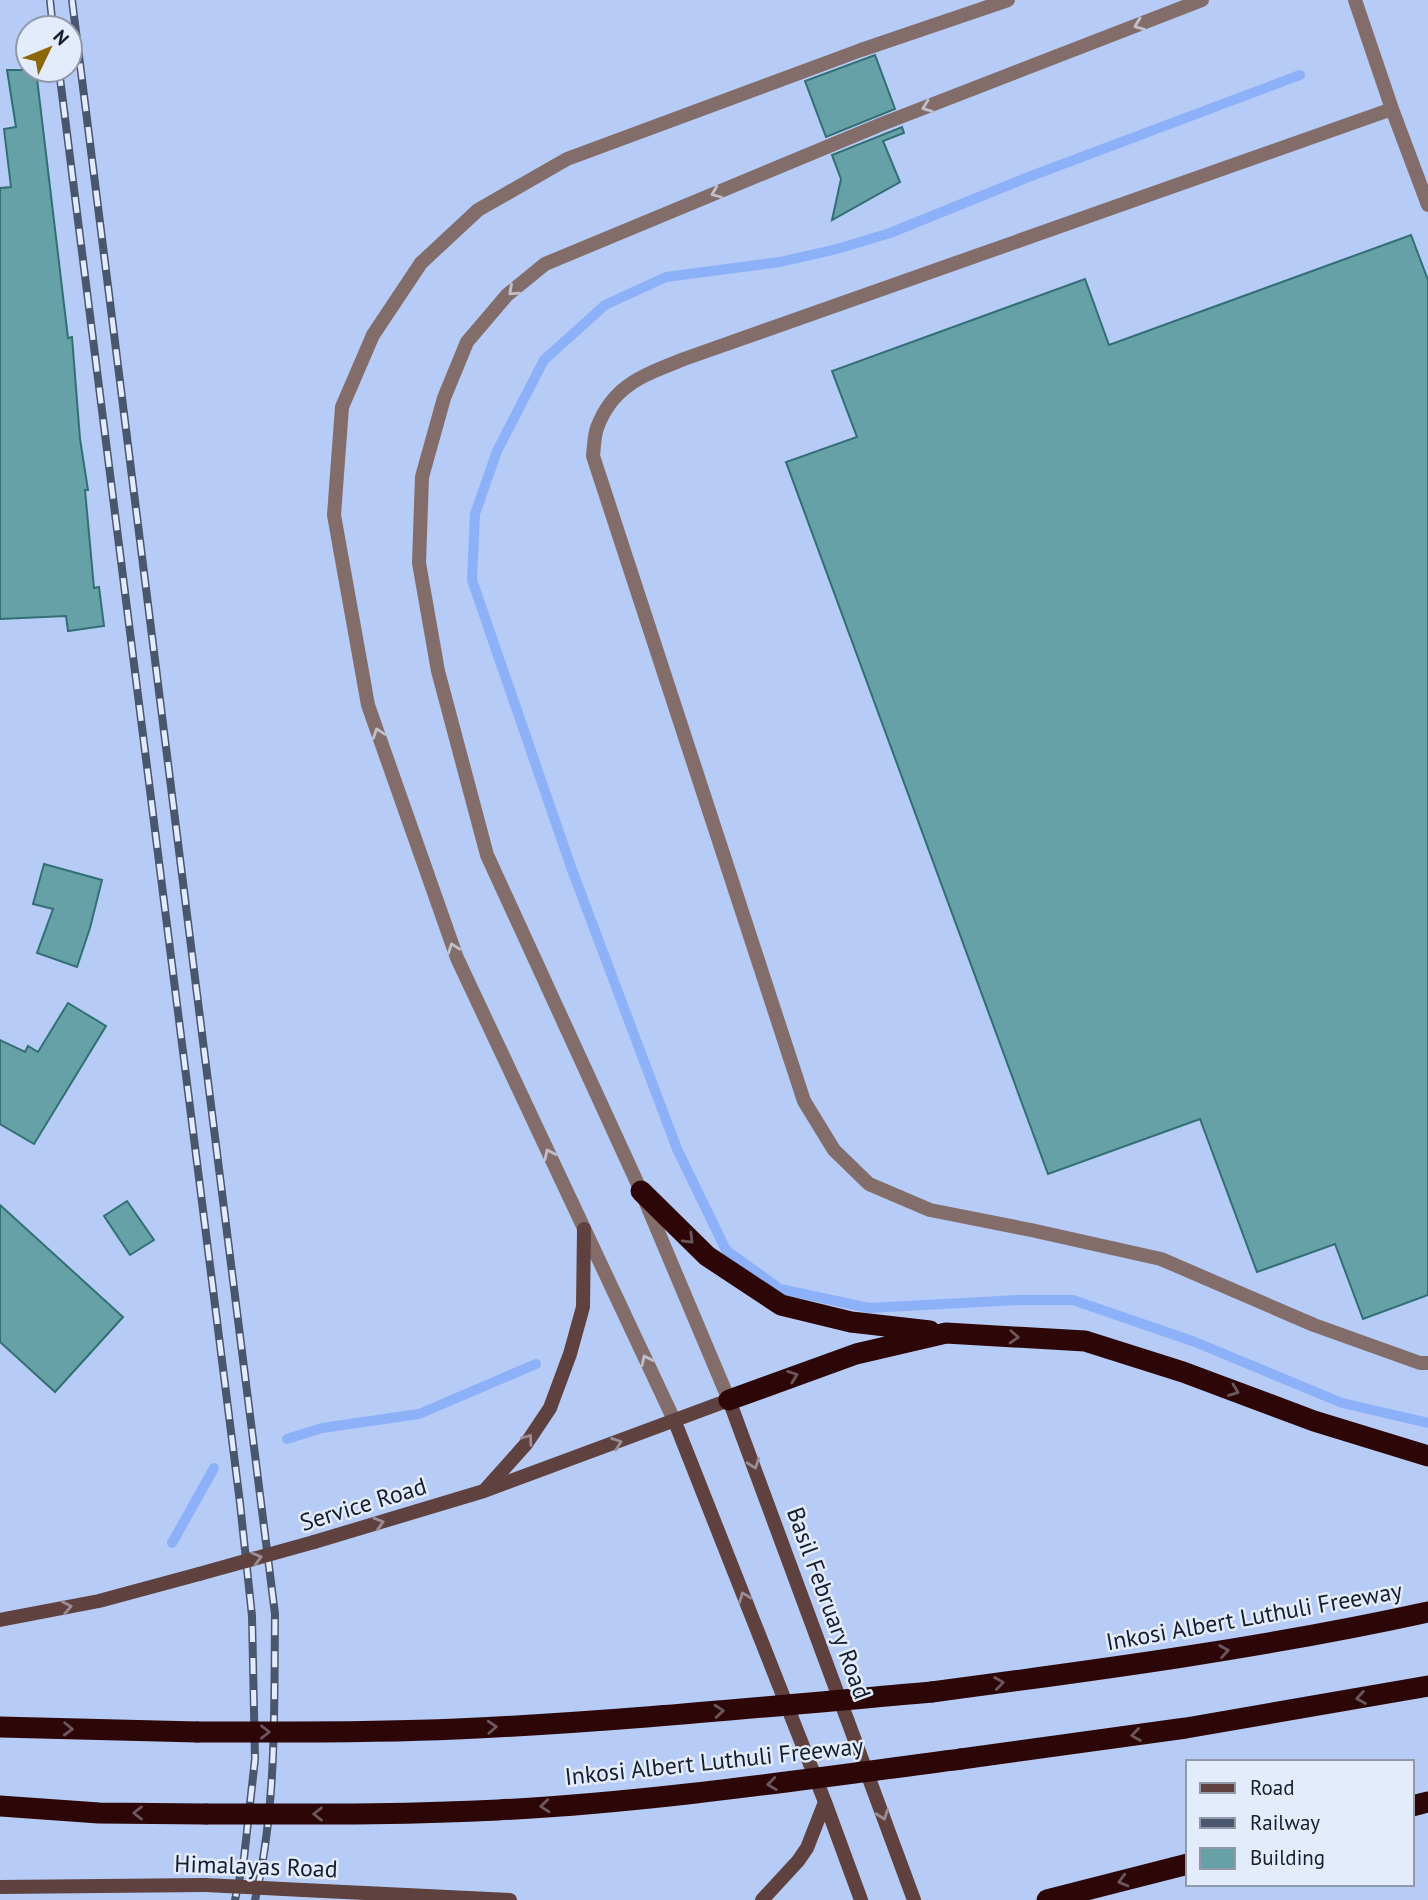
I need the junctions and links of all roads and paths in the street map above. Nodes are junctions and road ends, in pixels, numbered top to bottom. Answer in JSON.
{"nodes":[{"id":1,"x":1008,"y":0,"type":"edge"},
{"id":2,"x":1202,"y":0,"type":"edge"},
{"id":3,"x":1355,"y":0,"type":"edge"},
{"id":4,"x":1392,"y":109,"type":"junction"},
{"id":5,"x":1428,"y":205,"type":"edge"},
{"id":6,"x":641,"y":1191,"type":"junction"},
{"id":7,"x":584,"y":1229,"type":"junction"},
{"id":8,"x":946,"y":1333,"type":"junction"},
{"id":9,"x":1428,"y":1363,"type":"edge"},
{"id":10,"x":729,"y":1400,"type":"junction"},
{"id":11,"x":675,"y":1422,"type":"junction"},
{"id":12,"x":1428,"y":1456,"type":"edge"},
{"id":13,"x":484,"y":1491,"type":"junction"},
{"id":14,"x":1428,"y":1612,"type":"edge"},
{"id":15,"x":0,"y":1620,"type":"edge"},
{"id":16,"x":1428,"y":1686,"type":"edge"},
{"id":17,"x":0,"y":1727,"type":"edge"},
{"id":18,"x":825,"y":1802,"type":"junction"},
{"id":19,"x":0,"y":1806,"type":"edge"},
{"id":20,"x":1186,"y":1865,"type":"edge"},
{"id":21,"x":0,"y":1887,"type":"edge"},
{"id":22,"x":1054,"y":1899,"type":"edge"},
{"id":23,"x":505,"y":1900,"type":"edge"},
{"id":24,"x":510,"y":1900,"type":"edge"},
{"id":25,"x":762,"y":1900,"type":"edge"},
{"id":26,"x":861,"y":1900,"type":"edge"},
{"id":27,"x":914,"y":1900,"type":"edge"}],
"edges":[{"from":7,"to":1,"type":"street","one_way":true},
{"from":2,"to":6,"type":"street","one_way":true},
{"from":3,"to":4,"type":"street"},
{"from":4,"to":5,"type":"street"},
{"from":4,"to":9,"type":"street"},
{"from":6,"to":8,"type":"highway","one_way":true},
{"from":6,"to":10,"type":"street"},
{"from":11,"to":7,"type":"street","one_way":true},
{"from":13,"to":7,"type":"street","one_way":true},
{"from":10,"to":8,"type":"highway","one_way":true},
{"from":8,"to":12,"type":"highway","one_way":true},
{"from":10,"to":11,"type":"street","name":"Service Road"},
{"from":10,"to":27,"type":"street","name":"Basil February Road","one_way":true},
{"from":13,"to":11,"type":"street","name":"Service Road","one_way":true},
{"from":18,"to":11,"type":"street","one_way":true},
{"from":15,"to":13,"type":"street","name":"Service Road","one_way":true,"bridge":true},
{"from":17,"to":14,"type":"highway","name":"Inkosi Albert Luthuli Freeway","one_way":true,"bridge":true},
{"from":16,"to":19,"type":"highway","name":"Inkosi Albert Luthuli Freeway","one_way":true,"bridge":true},
{"from":18,"to":25,"type":"street"},
{"from":18,"to":26,"type":"street"},
{"from":20,"to":22,"type":"highway","one_way":true},
{"from":21,"to":23,"type":"street","name":"Himalayas Road","bridge":true},
{"from":23,"to":24,"type":"street","name":"Himalayas Road"}]}
